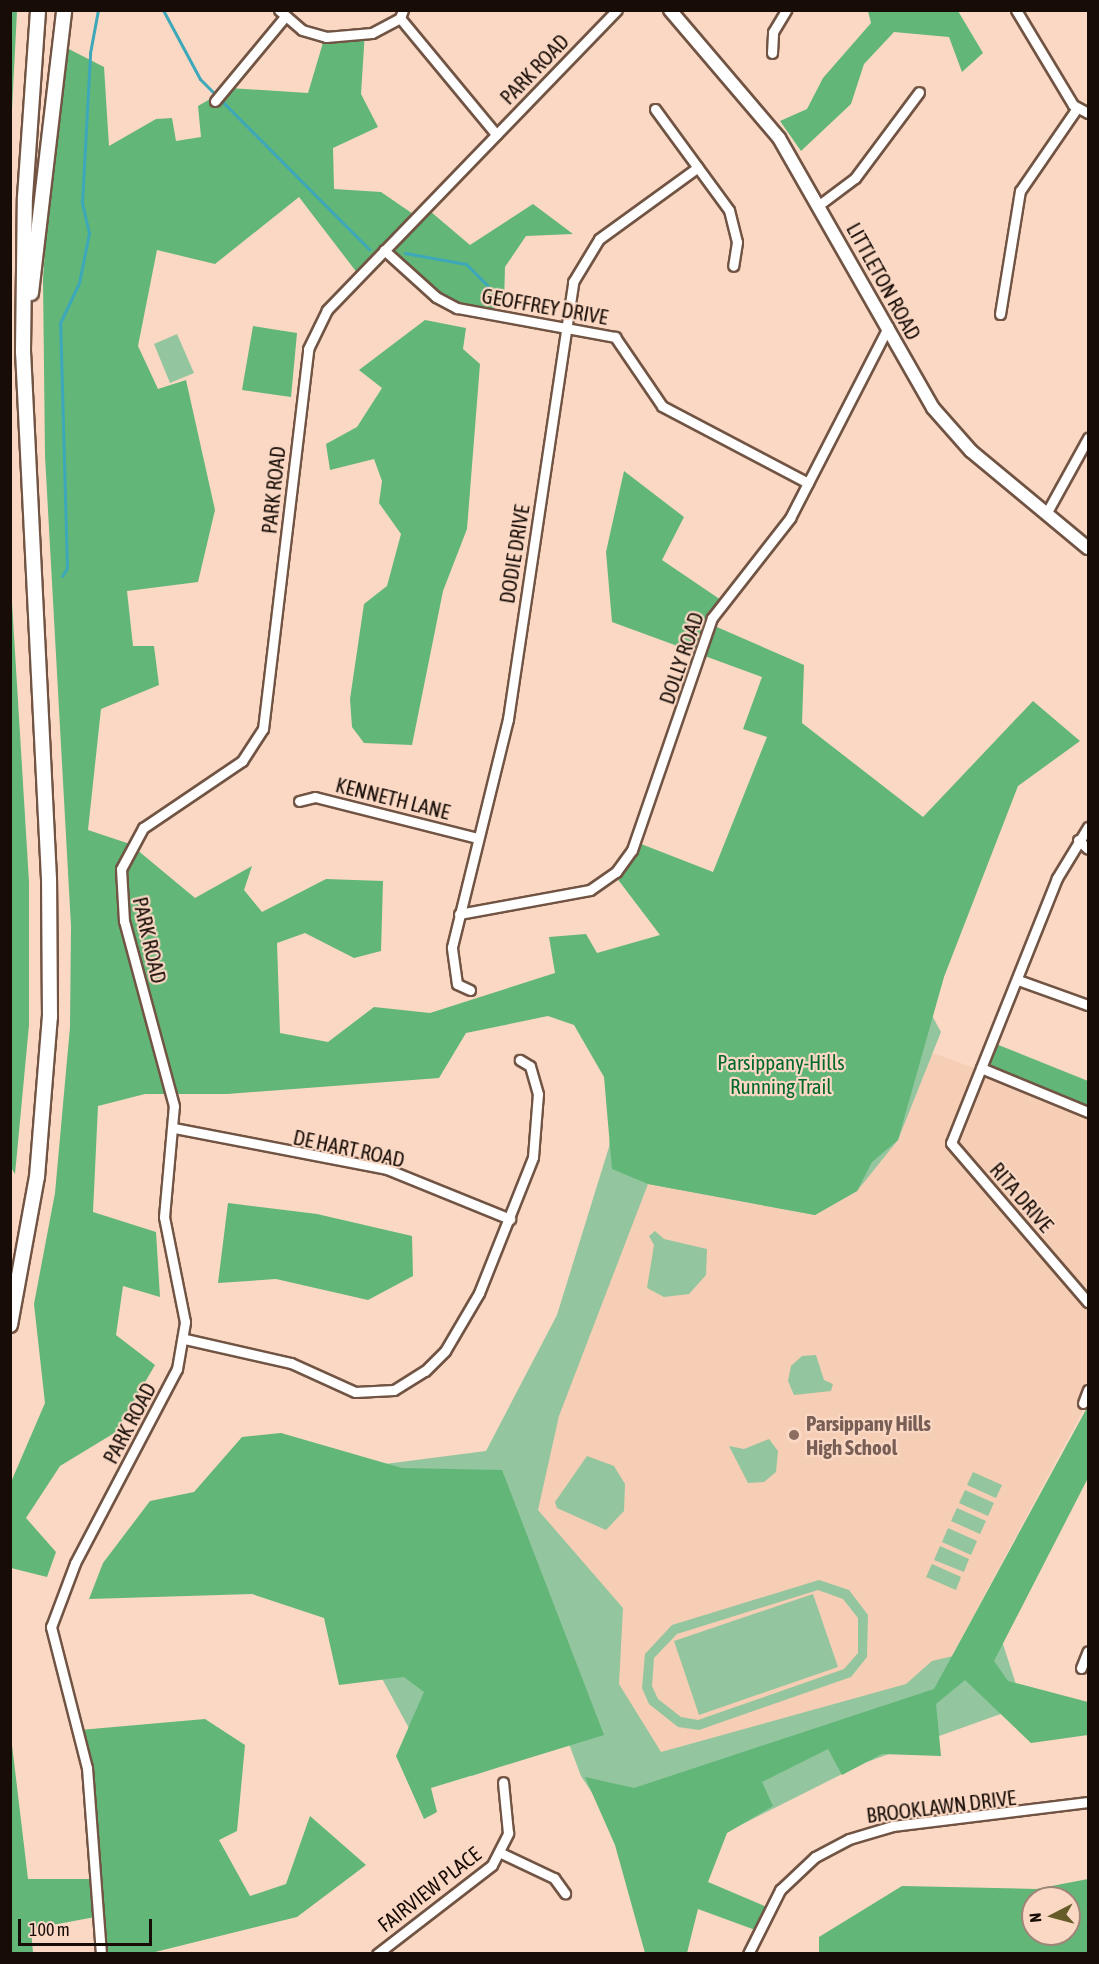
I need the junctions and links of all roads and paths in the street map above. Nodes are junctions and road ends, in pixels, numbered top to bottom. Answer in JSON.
{"nodes":[{"id":1,"x":38,"y":10,"type":"edge"},
{"id":2,"x":64,"y":10,"type":"edge"},
{"id":3,"x":617,"y":10,"type":"edge"},
{"id":4,"x":670,"y":10,"type":"edge"},
{"id":5,"x":786,"y":10,"type":"edge"},
{"id":6,"x":1016,"y":10,"type":"edge"},
{"id":7,"x":282,"y":14,"type":"edge"},
{"id":8,"x":401,"y":14,"type":"edge"},
{"id":9,"x":772,"y":53,"type":"dead end"},
{"id":10,"x":919,"y":92,"type":"dead end"},
{"id":11,"x":215,"y":101,"type":"dead end"},
{"id":12,"x":1077,"y":108,"type":"junction"},
{"id":13,"x":655,"y":109,"type":"dead end"},
{"id":14,"x":1089,"y":113,"type":"edge"},
{"id":15,"x":496,"y":134,"type":"junction"},
{"id":16,"x":698,"y":167,"type":"junction"},
{"id":17,"x":819,"y":205,"type":"junction"},
{"id":18,"x":384,"y":250,"type":"junction"},
{"id":19,"x":733,"y":266,"type":"dead end"},
{"id":20,"x":1000,"y":314,"type":"dead end"},
{"id":21,"x":566,"y":326,"type":"junction"},
{"id":22,"x":888,"y":327,"type":"junction"},
{"id":23,"x":23,"y":351,"type":"junction"},
{"id":24,"x":1089,"y":438,"type":"edge"},
{"id":25,"x":808,"y":483,"type":"junction"},
{"id":26,"x":1046,"y":514,"type":"junction"},
{"id":27,"x":1089,"y":548,"type":"edge"},
{"id":28,"x":300,"y":801,"type":"dead end"},
{"id":29,"x":1089,"y":827,"type":"edge"},
{"id":30,"x":477,"y":838,"type":"junction"},
{"id":31,"x":1078,"y":840,"type":"junction"},
{"id":32,"x":1089,"y":849,"type":"edge"},
{"id":33,"x":459,"y":914,"type":"junction"},
{"id":34,"x":1018,"y":981,"type":"junction"},
{"id":35,"x":470,"y":990,"type":"dead end"},
{"id":36,"x":1089,"y":1005,"type":"edge"},
{"id":37,"x":519,"y":1060,"type":"dead end"},
{"id":38,"x":981,"y":1068,"type":"junction"},
{"id":39,"x":1089,"y":1113,"type":"edge"},
{"id":40,"x":174,"y":1128,"type":"junction"},
{"id":41,"x":510,"y":1219,"type":"junction"},
{"id":42,"x":1089,"y":1302,"type":"edge"},
{"id":43,"x":10,"y":1325,"type":"edge"},
{"id":44,"x":185,"y":1339,"type":"junction"},
{"id":45,"x":1089,"y":1390,"type":"edge"},
{"id":46,"x":1083,"y":1403,"type":"dead end"},
{"id":47,"x":1089,"y":1651,"type":"edge"},
{"id":48,"x":1081,"y":1668,"type":"dead end"},
{"id":49,"x":503,"y":1782,"type":"dead end"},
{"id":50,"x":1089,"y":1802,"type":"edge"},
{"id":51,"x":501,"y":1853,"type":"junction"},
{"id":52,"x":565,"y":1893,"type":"dead end"},
{"id":53,"x":101,"y":1953,"type":"edge"},
{"id":54,"x":377,"y":1953,"type":"edge"},
{"id":55,"x":748,"y":1953,"type":"edge"}],
"edges":[{"from":1,"to":23,"type":"highway"},
{"from":2,"to":23,"type":"highway"},
{"from":3,"to":15,"type":"street","name":"PARK ROAD"},
{"from":4,"to":17,"type":"main road","name":"LITTLETON ROAD"},
{"from":5,"to":9,"type":"street"},
{"from":6,"to":12,"type":"street"},
{"from":7,"to":8,"type":"street"},
{"from":7,"to":11,"type":"street"},
{"from":8,"to":15,"type":"street"},
{"from":10,"to":17,"type":"street"},
{"from":12,"to":14,"type":"street"},
{"from":12,"to":20,"type":"street"},
{"from":13,"to":16,"type":"street"},
{"from":15,"to":18,"type":"street","name":"PARK ROAD"},
{"from":16,"to":19,"type":"street"},
{"from":16,"to":21,"type":"street","name":"DODIE DRIVE"},
{"from":17,"to":22,"type":"main road","name":"LITTLETON ROAD"},
{"from":18,"to":21,"type":"street","name":"GEOFFREY DRIVE"},
{"from":18,"to":40,"type":"street","name":"PARK ROAD"},
{"from":21,"to":25,"type":"street","name":"GEOFFREY DRIVE"},
{"from":21,"to":30,"type":"street","name":"DODIE DRIVE"},
{"from":22,"to":25,"type":"street","name":"DOLLY ROAD"},
{"from":22,"to":26,"type":"main road","name":"LITTLETON ROAD"},
{"from":23,"to":43,"type":"highway"},
{"from":24,"to":26,"type":"street"},
{"from":25,"to":33,"type":"street","name":"DOLLY ROAD"},
{"from":26,"to":27,"type":"main road","name":"LITTLETON ROAD"},
{"from":28,"to":30,"type":"street","name":"KENNETH LANE"},
{"from":29,"to":31,"type":"street"},
{"from":30,"to":33,"type":"street","name":"DODIE DRIVE"},
{"from":31,"to":32,"type":"street"},
{"from":31,"to":34,"type":"street"},
{"from":33,"to":35,"type":"street","name":"DODIE DRIVE"},
{"from":34,"to":36,"type":"street"},
{"from":34,"to":38,"type":"street"},
{"from":37,"to":41,"type":"street"},
{"from":38,"to":39,"type":"street"},
{"from":38,"to":42,"type":"street","name":"RITA DRIVE"},
{"from":40,"to":41,"type":"street","name":"DE HART ROAD"},
{"from":40,"to":44,"type":"street","name":"PARK ROAD"},
{"from":41,"to":44,"type":"street"},
{"from":44,"to":53,"type":"street","name":"PARK ROAD"},
{"from":45,"to":46,"type":"street"},
{"from":47,"to":48,"type":"street"},
{"from":49,"to":51,"type":"street","name":"FAIRVIEW PLACE"},
{"from":50,"to":55,"type":"street","name":"BROOKLAWN DRIVE"},
{"from":51,"to":52,"type":"street"},
{"from":51,"to":54,"type":"street","name":"FAIRVIEW PLACE"}]}
